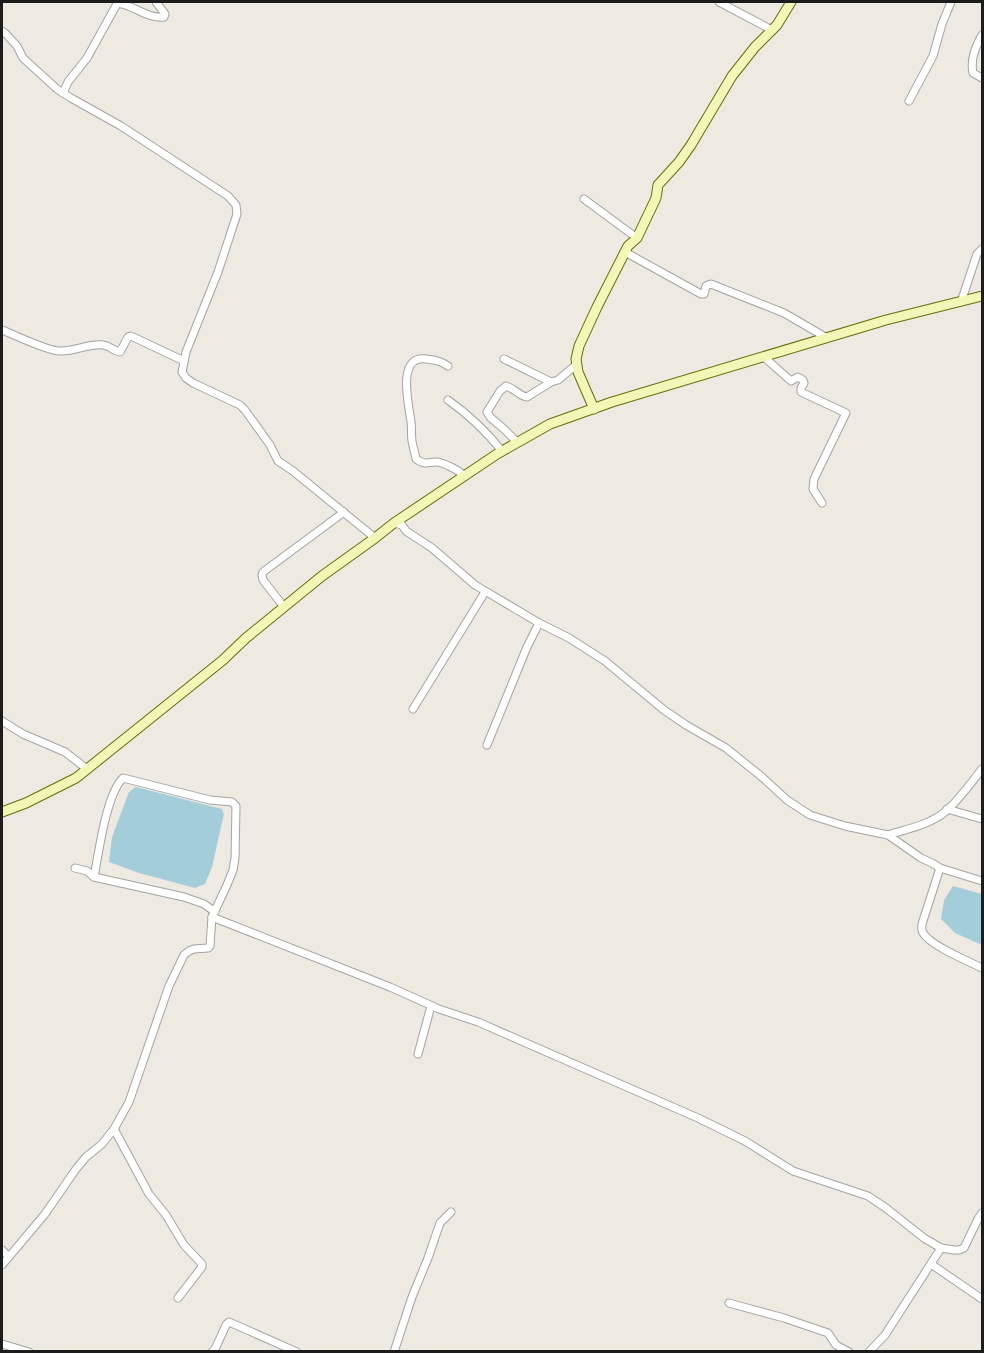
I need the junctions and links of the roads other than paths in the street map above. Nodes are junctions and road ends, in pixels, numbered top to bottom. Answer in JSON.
{"nodes":[{"id":1,"x":118,"y":2,"type":"edge"},
{"id":2,"x":156,"y":2,"type":"edge"},
{"id":3,"x":720,"y":2,"type":"edge"},
{"id":4,"x":791,"y":2,"type":"edge"},
{"id":5,"x":951,"y":2,"type":"edge"},
{"id":6,"x":772,"y":30,"type":"junction"},
{"id":7,"x":2,"y":31,"type":"edge"},
{"id":8,"x":982,"y":35,"type":"edge"},
{"id":9,"x":982,"y":78,"type":"edge"},
{"id":10,"x":63,"y":93,"type":"junction"},
{"id":11,"x":909,"y":101,"type":"dead end"},
{"id":12,"x":584,"y":199,"type":"dead end"},
{"id":13,"x":638,"y":238,"type":"junction"},
{"id":14,"x":982,"y":249,"type":"edge"},
{"id":15,"x":625,"y":252,"type":"junction"},
{"id":16,"x":982,"y":296,"type":"edge"},
{"id":17,"x":961,"y":302,"type":"junction"},
{"id":18,"x":2,"y":330,"type":"edge"},
{"id":19,"x":827,"y":338,"type":"junction"},
{"id":20,"x":764,"y":357,"type":"junction"},
{"id":21,"x":504,"y":360,"type":"dead end"},
{"id":22,"x":183,"y":361,"type":"junction"},
{"id":23,"x":576,"y":365,"type":"junction"},
{"id":24,"x":448,"y":366,"type":"dead end"},
{"id":25,"x":551,"y":382,"type":"junction"},
{"id":26,"x":448,"y":400,"type":"dead end"},
{"id":27,"x":594,"y":409,"type":"junction"},
{"id":28,"x":517,"y":442,"type":"junction"},
{"id":29,"x":502,"y":451,"type":"junction"},
{"id":30,"x":464,"y":476,"type":"junction"},
{"id":31,"x":822,"y":503,"type":"dead end"},
{"id":32,"x":344,"y":512,"type":"junction"},
{"id":33,"x":394,"y":523,"type":"junction"},
{"id":34,"x":375,"y":538,"type":"junction"},
{"id":35,"x":485,"y":592,"type":"junction"},
{"id":36,"x":284,"y":607,"type":"junction"},
{"id":37,"x":539,"y":623,"type":"junction"},
{"id":38,"x":413,"y":709,"type":"dead end"},
{"id":39,"x":2,"y":721,"type":"edge"},
{"id":40,"x":487,"y":745,"type":"dead end"},
{"id":41,"x":87,"y":769,"type":"junction"},
{"id":42,"x":982,"y":769,"type":"edge"},
{"id":43,"x":947,"y":809,"type":"junction"},
{"id":44,"x":2,"y":812,"type":"edge"},
{"id":45,"x":982,"y":819,"type":"edge"},
{"id":46,"x":888,"y":836,"type":"junction"},
{"id":47,"x":75,"y":868,"type":"dead end"},
{"id":48,"x":940,"y":868,"type":"junction"},
{"id":49,"x":94,"y":877,"type":"junction"},
{"id":50,"x":982,"y":881,"type":"edge"},
{"id":51,"x":213,"y":915,"type":"junction"},
{"id":52,"x":982,"y":968,"type":"edge"},
{"id":53,"x":431,"y":1006,"type":"junction"},
{"id":54,"x":418,"y":1054,"type":"dead end"},
{"id":55,"x":114,"y":1129,"type":"junction"},
{"id":56,"x":451,"y":1212,"type":"dead end"},
{"id":57,"x":982,"y":1213,"type":"edge"},
{"id":58,"x":941,"y":1248,"type":"junction"},
{"id":59,"x":2,"y":1250,"type":"edge"},
{"id":60,"x":8,"y":1256,"type":"junction"},
{"id":61,"x":2,"y":1264,"type":"edge"},
{"id":62,"x":931,"y":1264,"type":"junction"},
{"id":63,"x":178,"y":1298,"type":"dead end"},
{"id":64,"x":982,"y":1299,"type":"edge"},
{"id":65,"x":729,"y":1303,"type":"dead end"},
{"id":66,"x":2,"y":1344,"type":"edge"},
{"id":67,"x":29,"y":1352,"type":"edge"},
{"id":68,"x":212,"y":1352,"type":"edge"},
{"id":69,"x":297,"y":1352,"type":"edge"},
{"id":70,"x":394,"y":1352,"type":"edge"},
{"id":71,"x":849,"y":1352,"type":"edge"},
{"id":72,"x":869,"y":1352,"type":"edge"}],
"edges":[{"from":1,"to":2,"type":"street"},
{"from":1,"to":10,"type":"street"},
{"from":3,"to":6,"type":"street"},
{"from":4,"to":6,"type":"street"},
{"from":5,"to":11,"type":"street"},
{"from":6,"to":13,"type":"street"},
{"from":7,"to":10,"type":"street"},
{"from":8,"to":9,"type":"street"},
{"from":10,"to":22,"type":"street"},
{"from":12,"to":13,"type":"street"},
{"from":13,"to":15,"type":"street"},
{"from":14,"to":17,"type":"street"},
{"from":15,"to":19,"type":"street"},
{"from":15,"to":23,"type":"street"},
{"from":16,"to":17,"type":"street"},
{"from":17,"to":19,"type":"street"},
{"from":18,"to":22,"type":"street"},
{"from":19,"to":20,"type":"street"},
{"from":20,"to":27,"type":"street"},
{"from":20,"to":31,"type":"street"},
{"from":21,"to":25,"type":"street"},
{"from":22,"to":32,"type":"street"},
{"from":23,"to":25,"type":"street"},
{"from":23,"to":27,"type":"street"},
{"from":24,"to":30,"type":"street"},
{"from":25,"to":28,"type":"street"},
{"from":26,"to":29,"type":"street"},
{"from":27,"to":28,"type":"street"},
{"from":28,"to":29,"type":"street"},
{"from":29,"to":30,"type":"street"},
{"from":30,"to":33,"type":"street"},
{"from":32,"to":34,"type":"street"},
{"from":32,"to":36,"type":"street"},
{"from":33,"to":34,"type":"street"},
{"from":33,"to":35,"type":"street"},
{"from":34,"to":36,"type":"street"},
{"from":35,"to":37,"type":"street"},
{"from":35,"to":38,"type":"street"},
{"from":36,"to":41,"type":"street"},
{"from":37,"to":40,"type":"street"},
{"from":37,"to":46,"type":"street"},
{"from":39,"to":41,"type":"street"},
{"from":41,"to":44,"type":"street"},
{"from":42,"to":43,"type":"street"},
{"from":43,"to":45,"type":"street"},
{"from":43,"to":46,"type":"street"},
{"from":46,"to":48,"type":"street"},
{"from":47,"to":49,"type":"street"},
{"from":48,"to":50,"type":"street"},
{"from":48,"to":52,"type":"street"},
{"from":49,"to":51,"type":"street"},
{"from":49,"to":51,"type":"street"},
{"from":51,"to":53,"type":"street"},
{"from":51,"to":55,"type":"street"},
{"from":53,"to":54,"type":"street"},
{"from":53,"to":58,"type":"street"},
{"from":55,"to":60,"type":"street"},
{"from":55,"to":63,"type":"street"},
{"from":56,"to":70,"type":"street"},
{"from":57,"to":58,"type":"street"},
{"from":58,"to":62,"type":"street"},
{"from":59,"to":60,"type":"street"},
{"from":60,"to":61,"type":"street"},
{"from":62,"to":64,"type":"street"},
{"from":62,"to":72,"type":"street"},
{"from":65,"to":71,"type":"street"},
{"from":66,"to":67,"type":"street"},
{"from":68,"to":69,"type":"street"}]}
